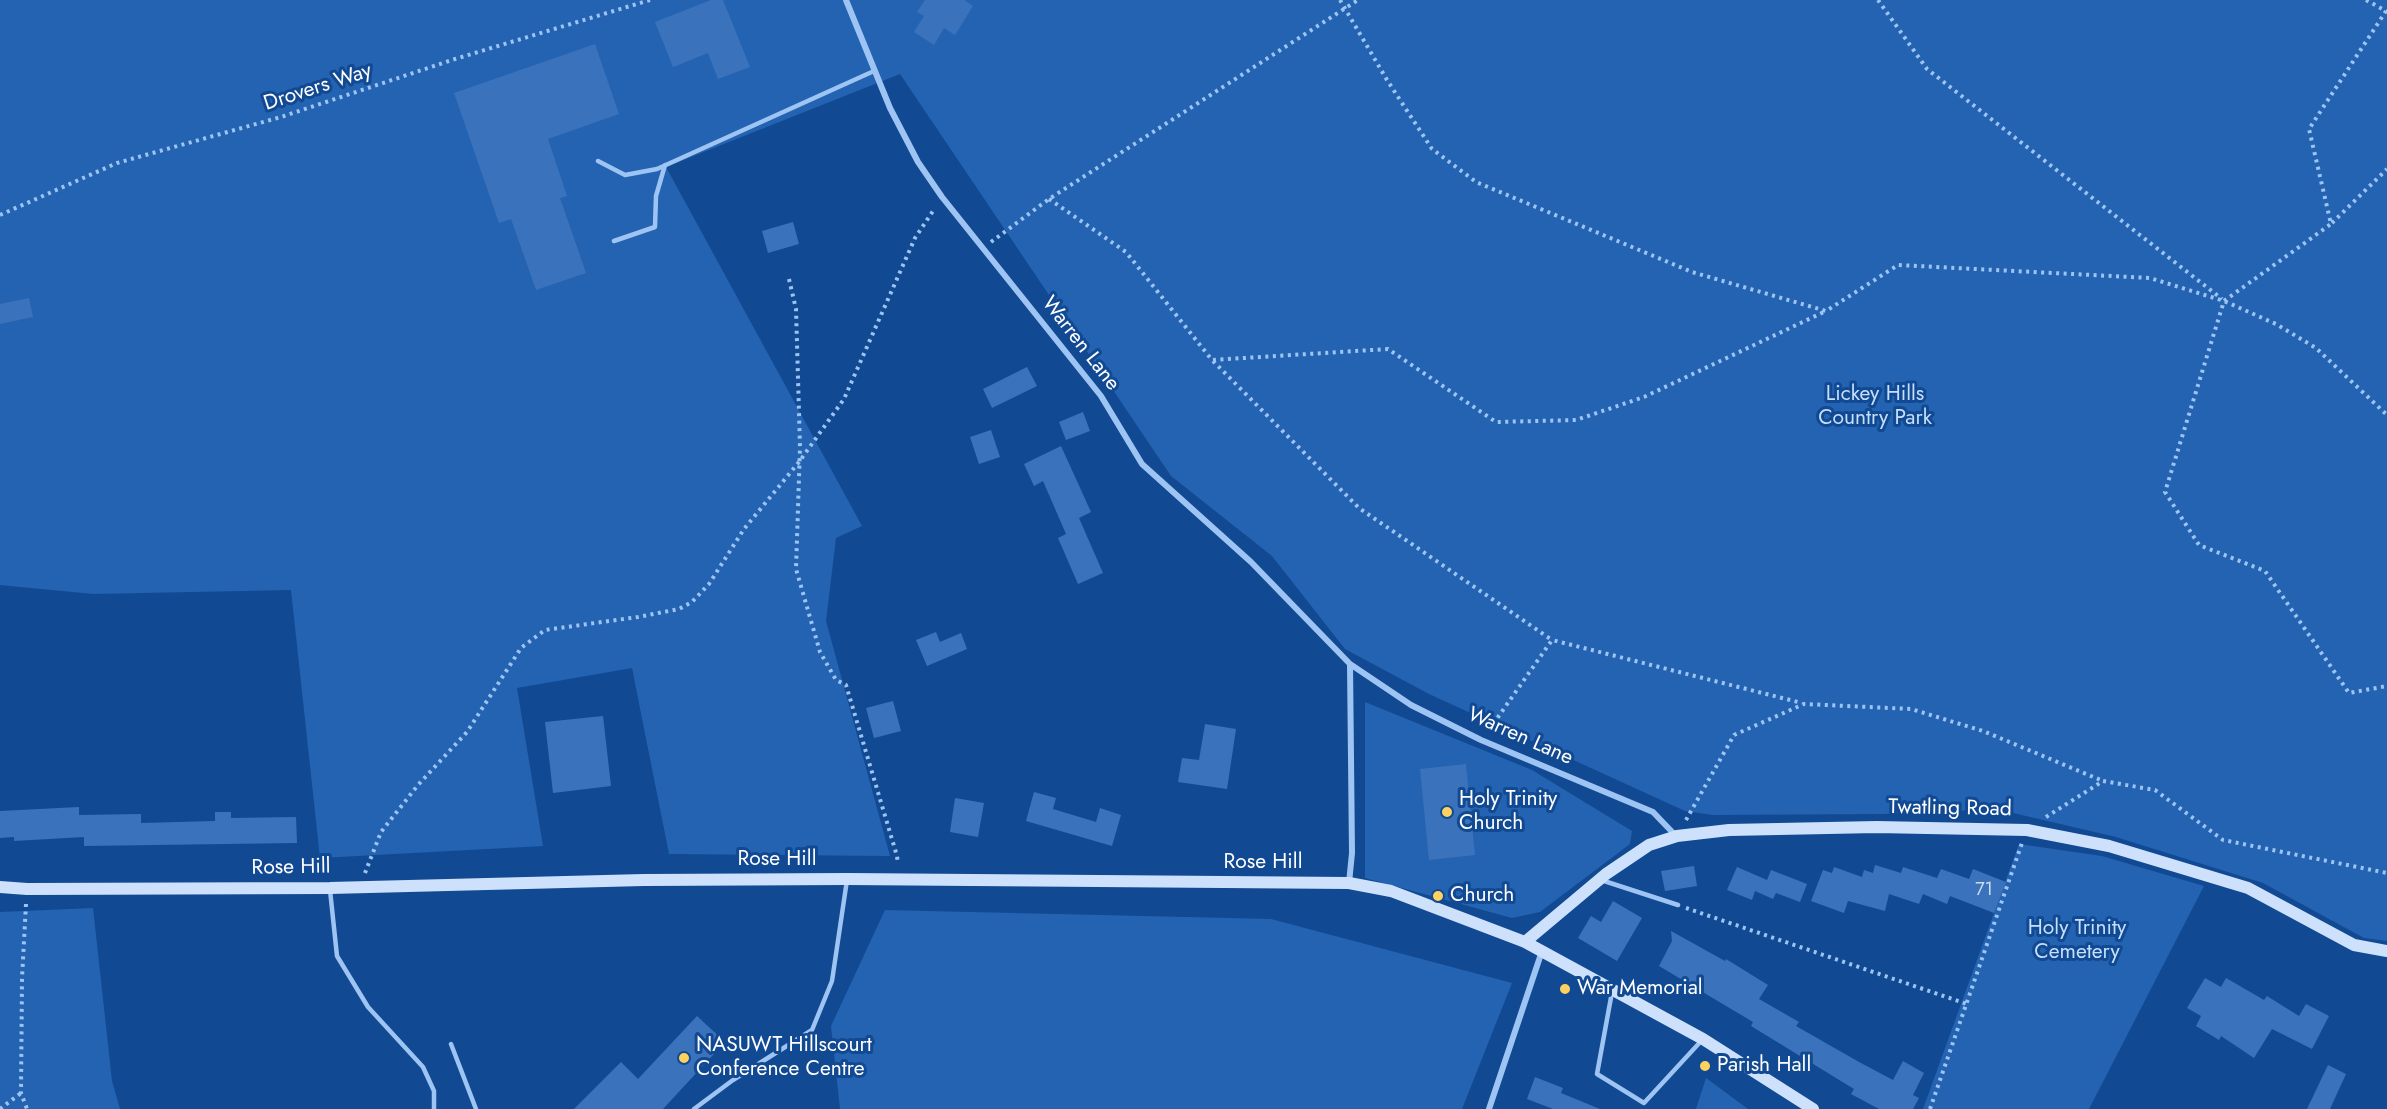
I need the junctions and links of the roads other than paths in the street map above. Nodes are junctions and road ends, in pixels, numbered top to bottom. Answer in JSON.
{"nodes":[{"id":1,"x":846,"y":0,"type":"edge"},
{"id":2,"x":874,"y":71,"type":"junction"},
{"id":3,"x":598,"y":161,"type":"dead end"},
{"id":4,"x":665,"y":165,"type":"junction"},
{"id":5,"x":614,"y":241,"type":"dead end"},
{"id":6,"x":1350,"y":664,"type":"junction"},
{"id":7,"x":1677,"y":836,"type":"junction"},
{"id":8,"x":847,"y":879,"type":"junction"},
{"id":9,"x":1599,"y":880,"type":"junction"},
{"id":10,"x":1349,"y":884,"type":"junction"},
{"id":11,"x":0,"y":887,"type":"edge"},
{"id":12,"x":330,"y":888,"type":"junction"},
{"id":13,"x":1678,"y":905,"type":"road end"},
{"id":14,"x":1525,"y":942,"type":"junction"},
{"id":15,"x":1542,"y":951,"type":"junction"},
{"id":16,"x":2387,"y":951,"type":"edge"},
{"id":17,"x":1612,"y":991,"type":"junction"},
{"id":18,"x":1703,"y":1039,"type":"junction"},
{"id":19,"x":451,"y":1044,"type":"dead end"},
{"id":20,"x":434,"y":1109,"type":"edge"},
{"id":21,"x":476,"y":1109,"type":"edge"},
{"id":22,"x":694,"y":1109,"type":"edge"},
{"id":23,"x":1489,"y":1109,"type":"edge"},
{"id":24,"x":1813,"y":1109,"type":"edge"}],
"edges":[{"from":1,"to":2,"type":"street","name":"Warren Lane"},
{"from":2,"to":4,"type":"lane"},
{"from":2,"to":6,"type":"street","name":"Warren Lane"},
{"from":3,"to":4,"type":"lane"},
{"from":4,"to":5,"type":"lane"},
{"from":6,"to":7,"type":"street","name":"Warren Lane"},
{"from":6,"to":10,"type":"street"},
{"from":7,"to":9,"type":"main road","name":"Twatling Road"},
{"from":7,"to":16,"type":"main road","name":"Twatling Road"},
{"from":8,"to":10,"type":"main road","name":"Rose Hill"},
{"from":8,"to":12,"type":"main road","name":"Rose Hill"},
{"from":8,"to":22,"type":"lane"},
{"from":9,"to":13,"type":"lane"},
{"from":9,"to":14,"type":"main road","name":"Twatling Road"},
{"from":10,"to":14,"type":"main road","name":"Rose Hill"},
{"from":11,"to":12,"type":"main road","name":"Rose Hill"},
{"from":12,"to":20,"type":"lane"},
{"from":14,"to":15,"type":"main road","name":"Rose Hill"},
{"from":15,"to":17,"type":"main road","name":"Rose Hill"},
{"from":15,"to":23,"type":"street"},
{"from":17,"to":18,"type":"main road","name":"Rose Hill"},
{"from":17,"to":18,"type":"lane"},
{"from":18,"to":24,"type":"main road","name":"Rose Hill"},
{"from":19,"to":21,"type":"lane"}]}
